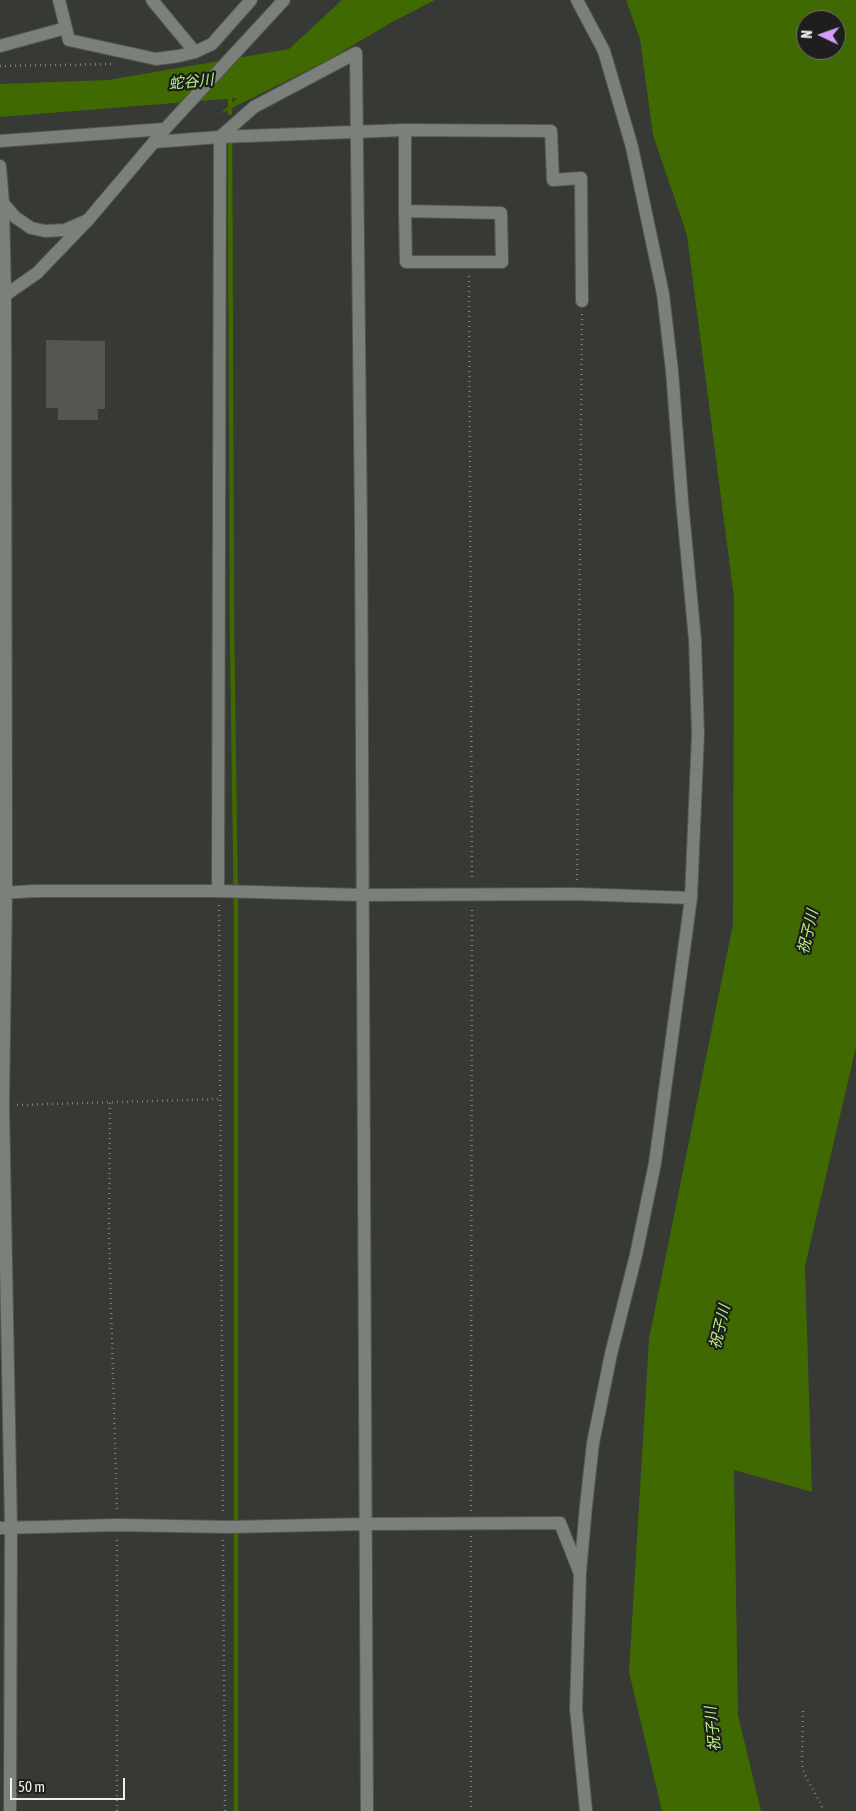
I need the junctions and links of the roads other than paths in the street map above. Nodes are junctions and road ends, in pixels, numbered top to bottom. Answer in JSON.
{"nodes":[{"id":1,"x":59,"y":0,"type":"edge"},
{"id":2,"x":152,"y":0,"type":"edge"},
{"id":3,"x":251,"y":0,"type":"edge"},
{"id":4,"x":284,"y":0,"type":"edge"},
{"id":5,"x":577,"y":0,"type":"edge"},
{"id":6,"x":66,"y":28,"type":"junction"},
{"id":7,"x":0,"y":46,"type":"edge"},
{"id":8,"x":195,"y":52,"type":"junction"},
{"id":9,"x":165,"y":129,"type":"junction"},
{"id":10,"x":405,"y":130,"type":"junction"},
{"id":11,"x":357,"y":131,"type":"junction"},
{"id":12,"x":220,"y":137,"type":"junction"},
{"id":13,"x":0,"y":141,"type":"edge"},
{"id":14,"x":154,"y":142,"type":"junction"},
{"id":15,"x":0,"y":166,"type":"edge"},
{"id":16,"x":3,"y":204,"type":"junction"},
{"id":17,"x":405,"y":211,"type":"junction"},
{"id":18,"x":88,"y":220,"type":"junction"},
{"id":19,"x":3,"y":297,"type":"edge"},
{"id":20,"x":582,"y":300,"type":"road end"},
{"id":21,"x":2,"y":411,"type":"edge"},
{"id":22,"x":222,"y":892,"type":"junction"},
{"id":23,"x":3,"y":893,"type":"edge"},
{"id":24,"x":362,"y":895,"type":"junction"},
{"id":25,"x":691,"y":898,"type":"junction"},
{"id":26,"x":365,"y":1524,"type":"junction"},
{"id":27,"x":5,"y":1528,"type":"edge"},
{"id":28,"x":580,"y":1573,"type":"junction"},
{"id":29,"x":10,"y":1811,"type":"edge"},
{"id":30,"x":367,"y":1811,"type":"edge"},
{"id":31,"x":586,"y":1811,"type":"edge"}],
"edges":[{"from":1,"to":6,"type":"street"},
{"from":2,"to":8,"type":"street"},
{"from":3,"to":8,"type":"street"},
{"from":4,"to":9,"type":"street"},
{"from":5,"to":25,"type":"street"},
{"from":6,"to":7,"type":"street"},
{"from":6,"to":8,"type":"street"},
{"from":9,"to":13,"type":"street"},
{"from":9,"to":14,"type":"street"},
{"from":10,"to":11,"type":"street"},
{"from":10,"to":17,"type":"street"},
{"from":10,"to":20,"type":"street"},
{"from":11,"to":12,"type":"street"},
{"from":11,"to":12,"type":"street"},
{"from":11,"to":24,"type":"street"},
{"from":12,"to":14,"type":"street"},
{"from":12,"to":22,"type":"street"},
{"from":14,"to":18,"type":"street"},
{"from":15,"to":16,"type":"street"},
{"from":16,"to":18,"type":"street"},
{"from":16,"to":19,"type":"street"},
{"from":17,"to":17,"type":"street"},
{"from":18,"to":19,"type":"street"},
{"from":19,"to":21,"type":"street"},
{"from":21,"to":23,"type":"street"},
{"from":22,"to":23,"type":"street"},
{"from":22,"to":24,"type":"street"},
{"from":23,"to":27,"type":"street"},
{"from":24,"to":25,"type":"street"},
{"from":24,"to":26,"type":"street"},
{"from":25,"to":28,"type":"street"},
{"from":26,"to":27,"type":"street"},
{"from":26,"to":28,"type":"street"},
{"from":26,"to":30,"type":"street"},
{"from":27,"to":29,"type":"street"},
{"from":28,"to":31,"type":"street"}]}
